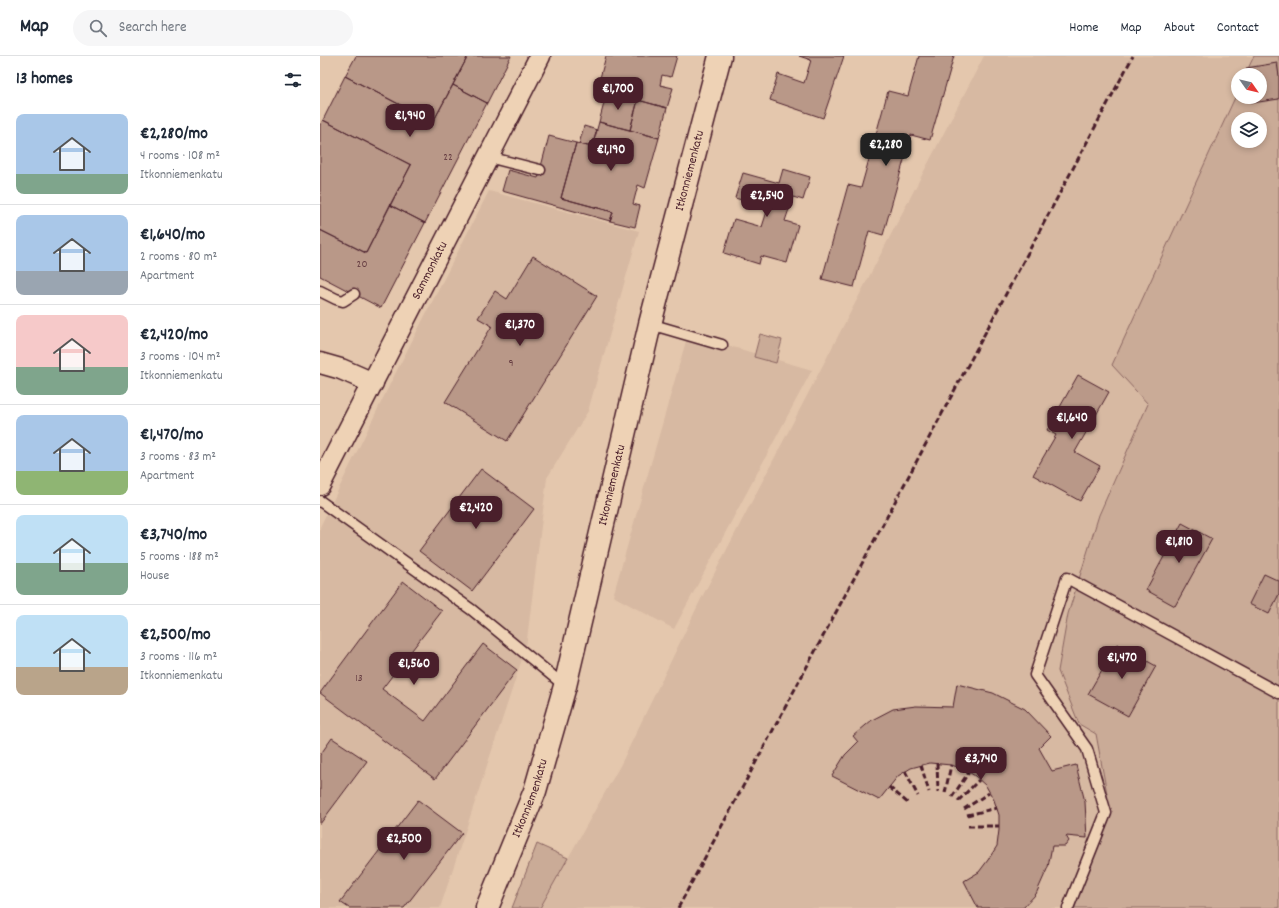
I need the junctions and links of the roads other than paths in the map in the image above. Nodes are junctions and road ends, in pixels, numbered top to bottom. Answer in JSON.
{"nodes":[{"id":1,"x":540,"y":56,"type":"edge"},
{"id":2,"x":720,"y":56,"type":"edge"},
{"id":3,"x":488,"y":157,"type":"junction"},
{"id":4,"x":540,"y":170,"type":"dead end"},
{"id":5,"x":320,"y":291,"type":"edge"},
{"id":6,"x":354,"y":294,"type":"dead end"},
{"id":7,"x":650,"y":324,"type":"junction"},
{"id":8,"x":722,"y":345,"type":"dead end"},
{"id":9,"x":320,"y":363,"type":"edge"},
{"id":10,"x":373,"y":383,"type":"junction"},
{"id":11,"x":320,"y":485,"type":"edge"},
{"id":12,"x":320,"y":501,"type":"edge"},
{"id":13,"x":565,"y":686,"type":"junction"},
{"id":14,"x":1279,"y":693,"type":"edge"},
{"id":15,"x":487,"y":908,"type":"edge"},
{"id":16,"x":1068,"y":908,"type":"edge"}],
"edges":[{"from":1,"to":3,"type":"street","name":"Sammonkatu"},
{"from":2,"to":7,"type":"main road","name":"Itkonniemenkatu"},
{"from":3,"to":4,"type":"lane"},
{"from":3,"to":10,"type":"street","name":"Sammonkatu"},
{"from":5,"to":6,"type":"lane"},
{"from":7,"to":8,"type":"lane"},
{"from":7,"to":13,"type":"main road","name":"Itkonniemenkatu"},
{"from":9,"to":10,"type":"street"},
{"from":10,"to":11,"type":"street","name":"Sammonkatu"},
{"from":12,"to":13,"type":"lane"},
{"from":13,"to":15,"type":"main road","name":"Itkonniemenkatu"},
{"from":14,"to":16,"type":"lane"}]}
